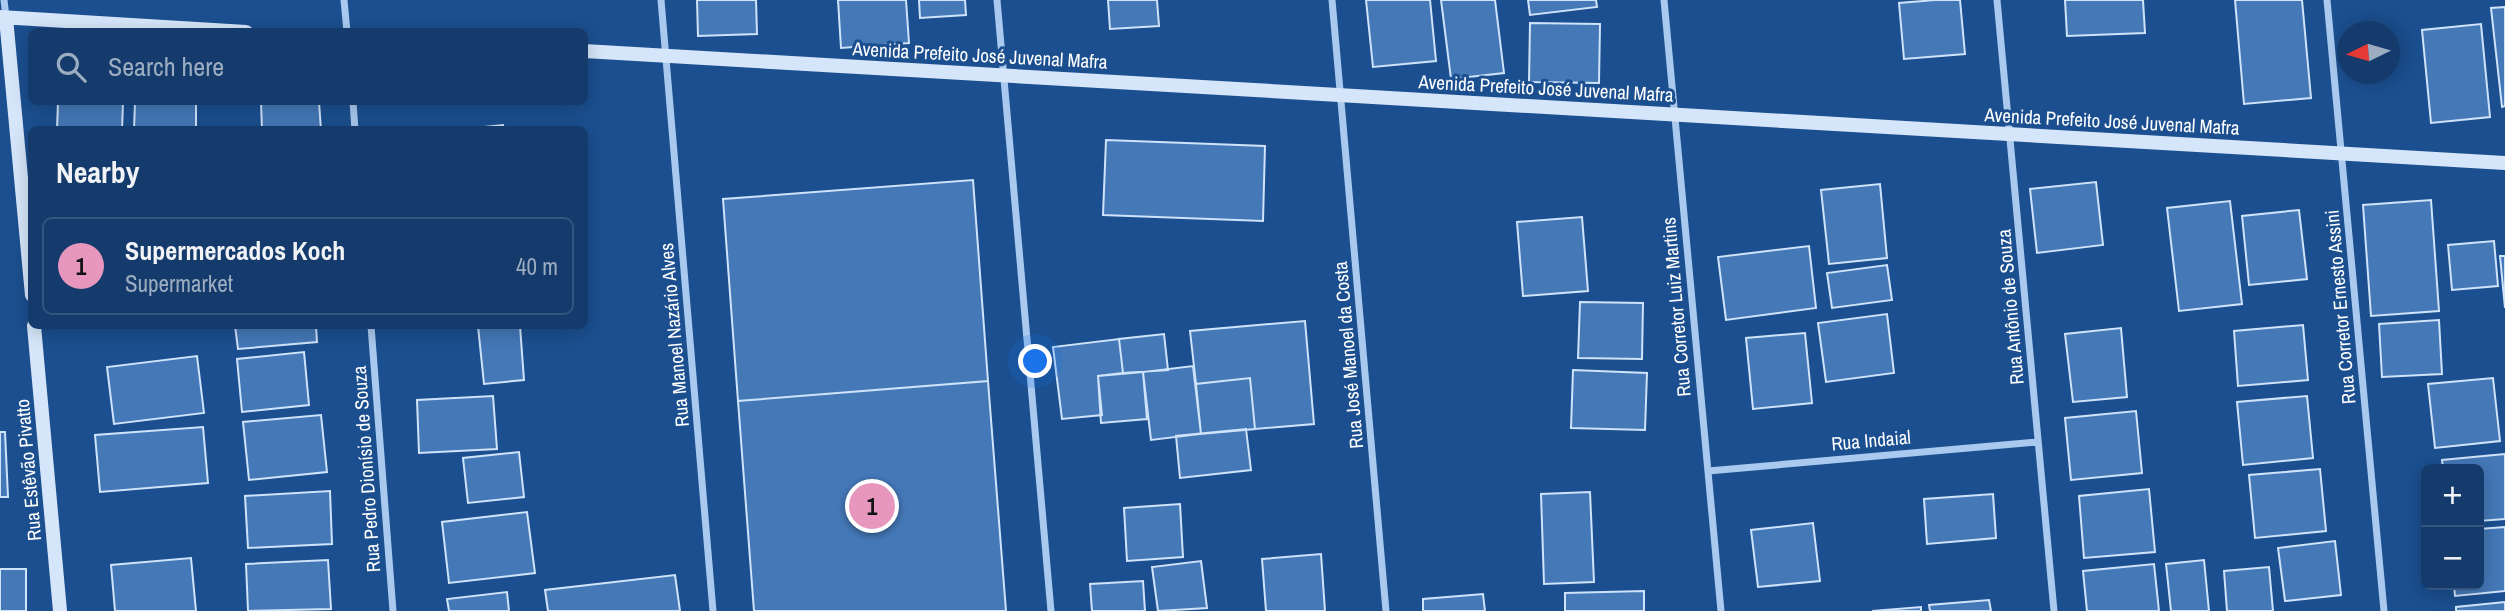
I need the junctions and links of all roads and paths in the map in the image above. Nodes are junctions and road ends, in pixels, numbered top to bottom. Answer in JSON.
{"nodes":[{"id":1,"x":4,"y":0,"type":"edge"},
{"id":2,"x":344,"y":0,"type":"edge"},
{"id":3,"x":661,"y":0,"type":"edge"},
{"id":4,"x":997,"y":0,"type":"edge"},
{"id":5,"x":1332,"y":0,"type":"edge"},
{"id":6,"x":1664,"y":0,"type":"edge"},
{"id":7,"x":1997,"y":0,"type":"edge"},
{"id":8,"x":2327,"y":0,"type":"edge"},
{"id":9,"x":3,"y":18,"type":"edge"},
{"id":10,"x":177,"y":28,"type":"edge"},
{"id":11,"x":347,"y":28,"type":"edge"},
{"id":12,"x":588,"y":51,"type":"edge"},
{"id":13,"x":666,"y":56,"type":"junction"},
{"id":14,"x":1004,"y":75,"type":"junction"},
{"id":15,"x":1340,"y":95,"type":"junction"},
{"id":16,"x":353,"y":105,"type":"edge"},
{"id":17,"x":1675,"y":114,"type":"junction"},
{"id":18,"x":355,"y":126,"type":"edge"},
{"id":19,"x":2009,"y":134,"type":"junction"},
{"id":20,"x":2341,"y":153,"type":"junction"},
{"id":21,"x":2505,"y":163,"type":"edge"},
{"id":22,"x":28,"y":257,"type":"edge"},
{"id":23,"x":34,"y":329,"type":"edge"},
{"id":24,"x":370,"y":329,"type":"edge"},
{"id":25,"x":2038,"y":442,"type":"junction"},
{"id":26,"x":1708,"y":471,"type":"junction"},
{"id":27,"x":60,"y":611,"type":"edge"},
{"id":28,"x":393,"y":611,"type":"edge"},
{"id":29,"x":713,"y":611,"type":"edge"},
{"id":30,"x":1051,"y":611,"type":"edge"},
{"id":31,"x":1386,"y":611,"type":"edge"},
{"id":32,"x":1721,"y":611,"type":"edge"},
{"id":33,"x":2054,"y":611,"type":"edge"},
{"id":34,"x":2384,"y":611,"type":"edge"}],
"edges":[{"from":1,"to":9,"type":"street"},
{"from":2,"to":11,"type":"street"},
{"from":3,"to":13,"type":"street","name":"Rua Manoel Nazário Alves"},
{"from":4,"to":14,"type":"street"},
{"from":5,"to":15,"type":"street","name":"Rua José Manoel da Costa"},
{"from":6,"to":17,"type":"street","name":"Rua Corretor Luiz Martins"},
{"from":7,"to":19,"type":"street","name":"Rua Antônio de Souza"},
{"from":8,"to":20,"type":"street","name":"Rua Corretor Ernesto Assini"},
{"from":9,"to":10,"type":"main road"},
{"from":9,"to":22,"type":"main road"},
{"from":12,"to":13,"type":"main road","name":"Avenida Prefeito José Juvenal Mafra"},
{"from":13,"to":14,"type":"main road","name":"Avenida Prefeito José Juvenal Mafra"},
{"from":13,"to":29,"type":"street","name":"Rua Manoel Nazário Alves"},
{"from":14,"to":15,"type":"main road","name":"Avenida Prefeito José Juvenal Mafra"},
{"from":14,"to":30,"type":"street"},
{"from":15,"to":17,"type":"main road","name":"Avenida Prefeito José Juvenal Mafra"},
{"from":15,"to":31,"type":"street","name":"Rua José Manoel da Costa"},
{"from":16,"to":18,"type":"street"},
{"from":17,"to":19,"type":"main road","name":"Avenida Prefeito José Juvenal Mafra"},
{"from":17,"to":26,"type":"street","name":"Rua Corretor Luiz Martins"},
{"from":19,"to":20,"type":"main road","name":"Avenida Prefeito José Juvenal Mafra"},
{"from":19,"to":25,"type":"street","name":"Rua Antônio de Souza"},
{"from":20,"to":21,"type":"main road","name":"Avenida Prefeito José Juvenal Mafra"},
{"from":20,"to":34,"type":"street","name":"Rua Corretor Ernesto Assini"},
{"from":23,"to":27,"type":"main road","name":"Rua Estêvão Pivatto"},
{"from":24,"to":28,"type":"street","name":"Rua Pedro Dionísio de Souza"},
{"from":25,"to":26,"type":"street","name":"Rua Indaial"},
{"from":25,"to":33,"type":"street","name":"Rua Antônio de Souza"},
{"from":26,"to":32,"type":"street","name":"Rua Corretor Luiz Martins"}]}
